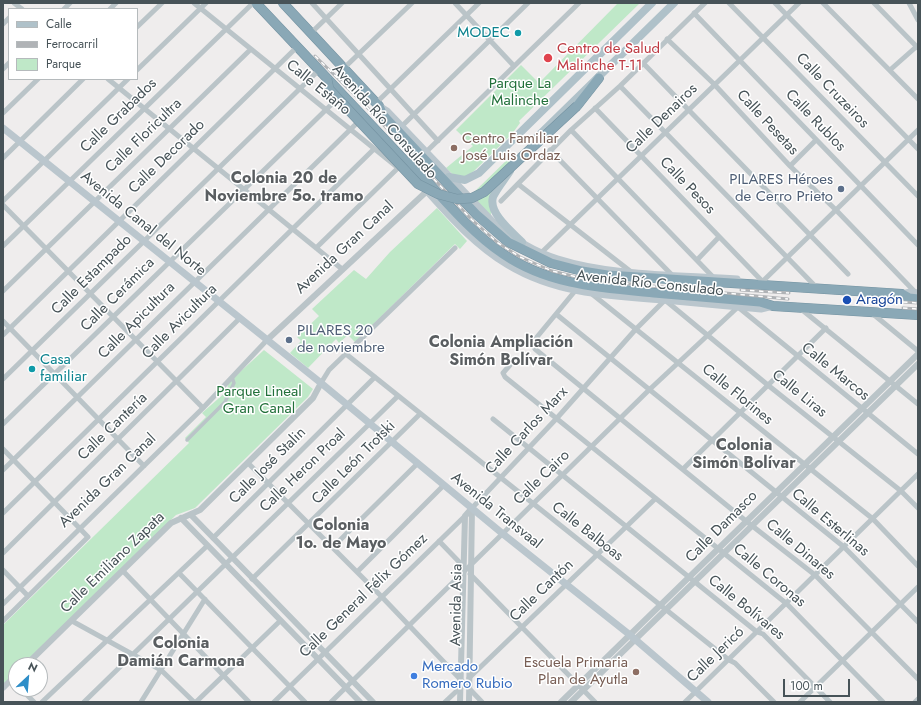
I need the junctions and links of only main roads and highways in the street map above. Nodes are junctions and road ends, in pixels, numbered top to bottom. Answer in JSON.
{"nodes":[{"id":1,"x":255,"y":3,"type":"edge"},
{"id":2,"x":283,"y":3,"type":"edge"},
{"id":3,"x":652,"y":3,"type":"edge"},
{"id":4,"x":674,"y":3,"type":"edge"},
{"id":5,"x":327,"y":78,"type":"junction"},
{"id":6,"x":599,"y":78,"type":"junction"},
{"id":7,"x":378,"y":104,"type":"junction"},
{"id":8,"x":3,"y":128,"type":"edge"},
{"id":9,"x":401,"y":164,"type":"junction"},
{"id":10,"x":449,"y":177,"type":"junction"},
{"id":11,"x":457,"y":189,"type":"junction"},
{"id":12,"x":442,"y":203,"type":"junction"},
{"id":13,"x":471,"y":204,"type":"junction"},
{"id":14,"x":457,"y":218,"type":"junction"},
{"id":15,"x":522,"y":242,"type":"junction"},
{"id":16,"x":785,"y":286,"type":"junction"},
{"id":17,"x":917,"y":295,"type":"edge"},
{"id":18,"x":773,"y":306,"type":"junction"},
{"id":19,"x":918,"y":315,"type":"edge"},
{"id":20,"x":267,"y":340,"type":"joint"},
{"id":21,"x":708,"y":702,"type":"edge"}],
"edges":[{"from":1,"to":5,"type":"highway","name":"Avenida Río Consulado"},
{"from":2,"to":7,"type":"highway","name":"Avenida Río Consulado"},
{"from":3,"to":10,"type":"main road"},
{"from":4,"to":6,"type":"main road"},
{"from":5,"to":6,"type":"highway","bridge":true},
{"from":5,"to":9,"type":"highway","name":"Avenida Río Consulado"},
{"from":6,"to":15,"type":"main road"},
{"from":7,"to":10,"type":"main road","name":"Avenida Río Consulado"},
{"from":7,"to":11,"type":"highway"},
{"from":8,"to":20,"type":"main road","name":"Avenida Canal del Norte"},
{"from":9,"to":12,"type":"main road","name":"Avenida Río Consulado"},
{"from":9,"to":12,"type":"highway"},
{"from":10,"to":11,"type":"main road","name":"Avenida Río Consulado"},
{"from":11,"to":13,"type":"highway"},
{"from":12,"to":14,"type":"highway"},
{"from":13,"to":15,"type":"main road","name":"Avenida Río Consulado"},
{"from":13,"to":16,"type":"highway"},
{"from":14,"to":18,"type":"highway"},
{"from":14,"to":18,"type":"main road","name":"Avenida Río Consulado"},
{"from":15,"to":16,"type":"main road","name":"Avenida Río Consulado"},
{"from":16,"to":17,"type":"highway","name":"Avenida Río Consulado"},
{"from":18,"to":19,"type":"highway","name":"Avenida Río Consulado"},
{"from":20,"to":21,"type":"main road","name":"Avenida Transvaal"}]}
